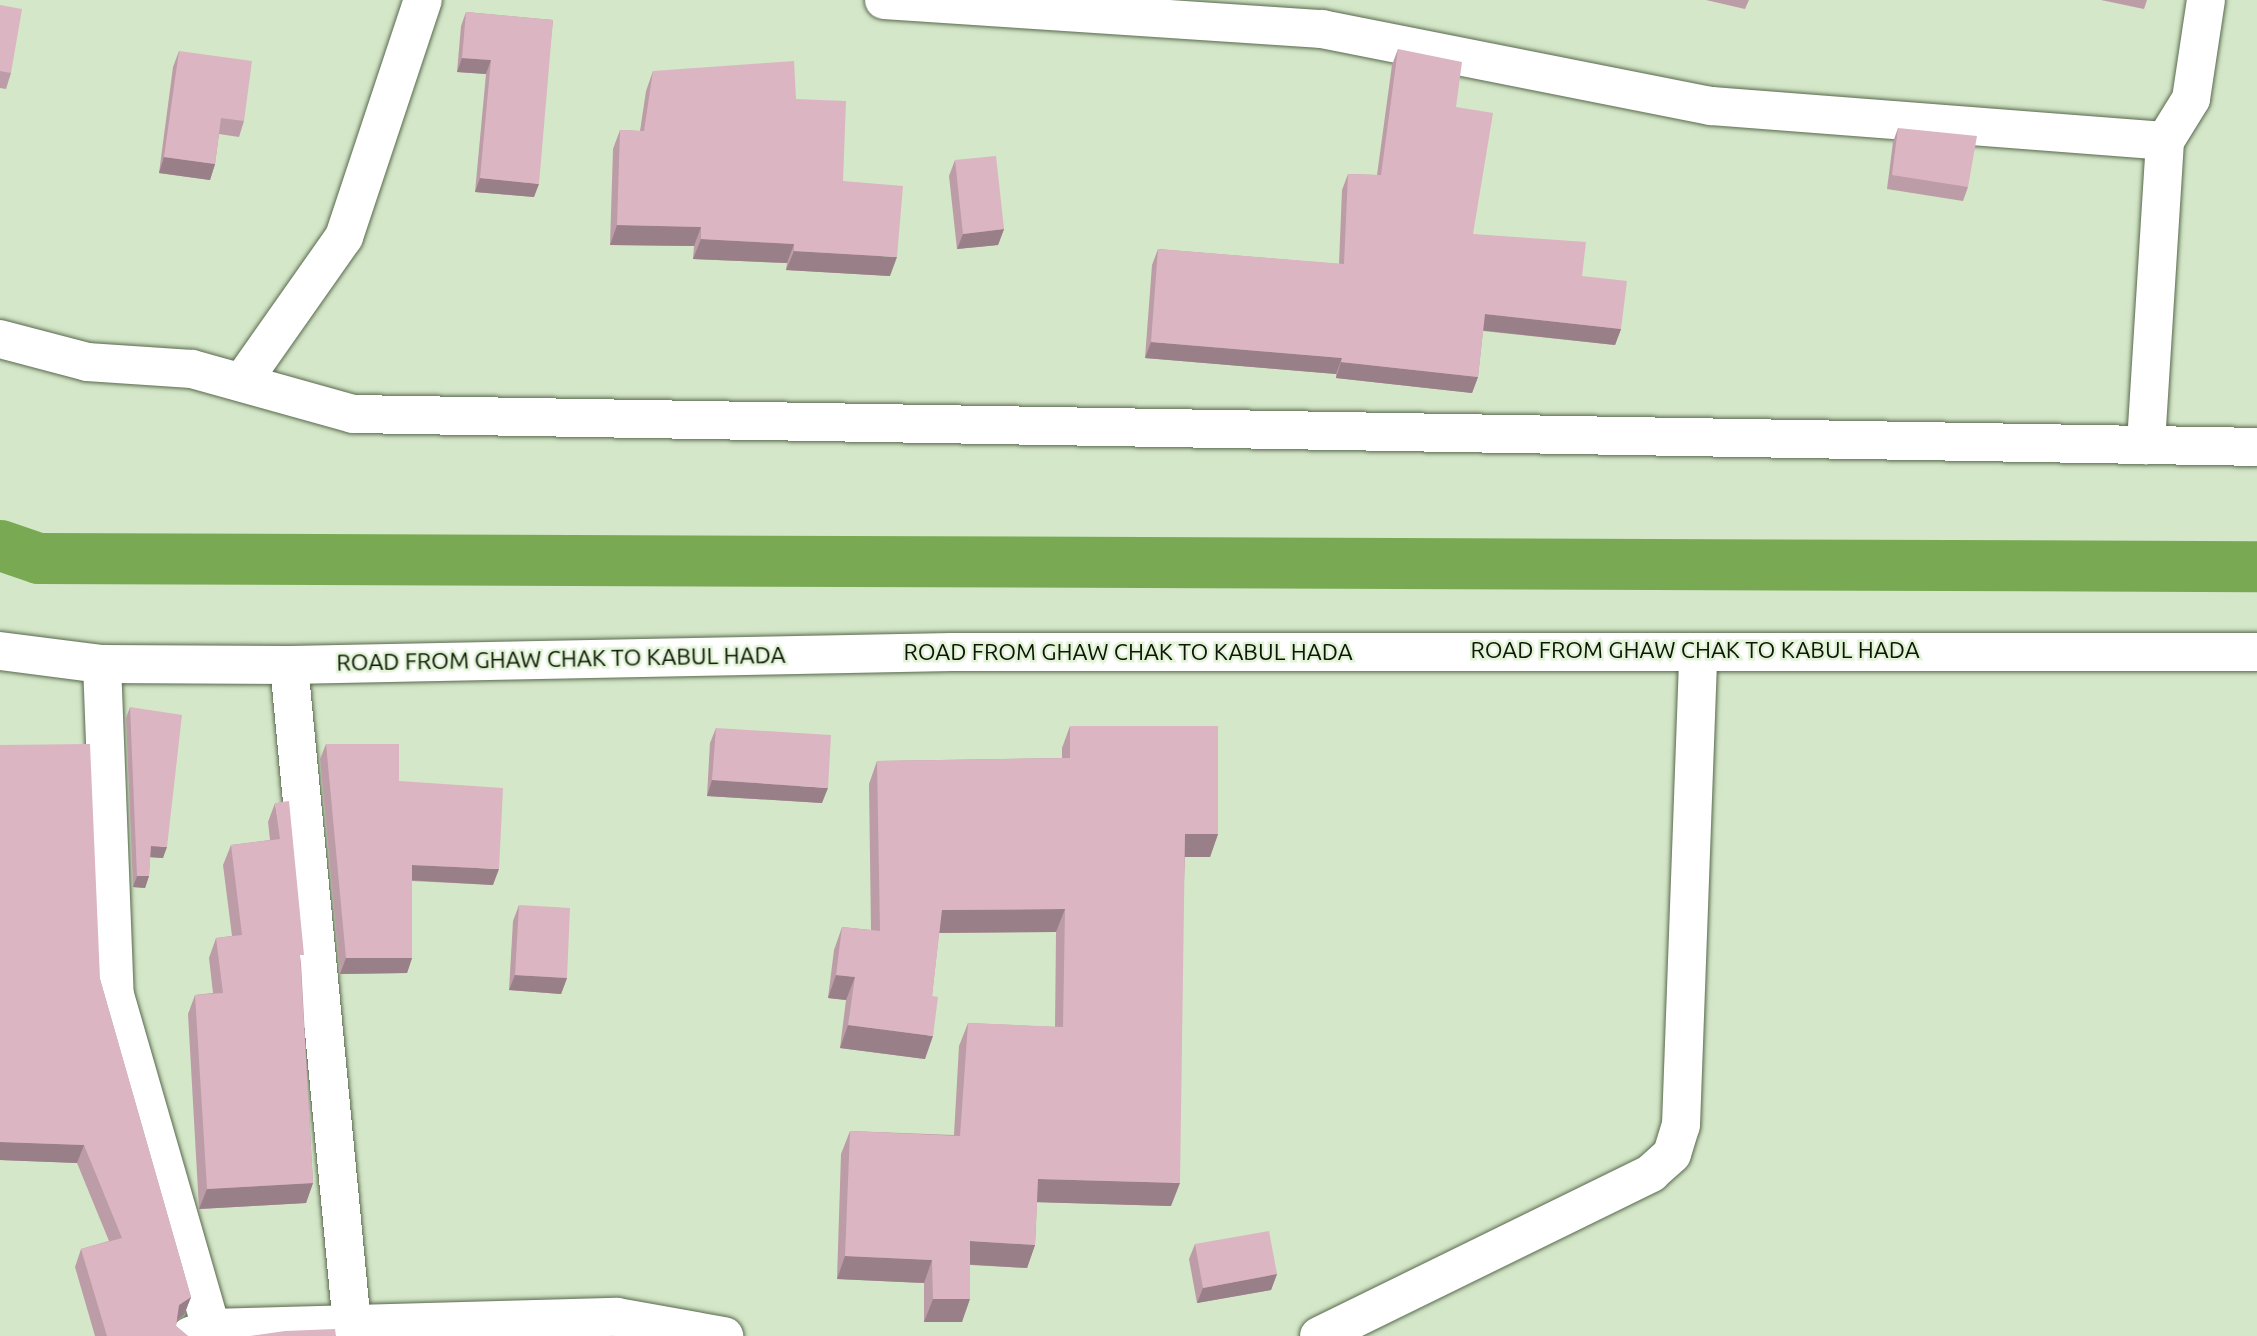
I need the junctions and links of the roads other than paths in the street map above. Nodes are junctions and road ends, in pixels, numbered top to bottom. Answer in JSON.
{"nodes":[{"id":1,"x":423,"y":0,"type":"edge"},
{"id":2,"x":884,"y":0,"type":"edge"},
{"id":3,"x":2206,"y":0,"type":"edge"},
{"id":4,"x":2165,"y":141,"type":"junction"},
{"id":5,"x":0,"y":339,"type":"edge"},
{"id":6,"x":242,"y":382,"type":"junction"},
{"id":7,"x":2146,"y":445,"type":"junction"},
{"id":8,"x":2257,"y":447,"type":"edge"},
{"id":9,"x":0,"y":651,"type":"edge"},
{"id":10,"x":1698,"y":652,"type":"junction"},
{"id":11,"x":2257,"y":652,"type":"edge"},
{"id":12,"x":102,"y":664,"type":"junction"},
{"id":13,"x":289,"y":665,"type":"junction"},
{"id":14,"x":352,"y":1331,"type":"edge"},
{"id":15,"x":201,"y":1332,"type":"edge"},
{"id":16,"x":724,"y":1336,"type":"edge"},
{"id":17,"x":1319,"y":1336,"type":"edge"}],
"edges":[{"from":1,"to":6,"type":"street"},
{"from":2,"to":4,"type":"street"},
{"from":3,"to":4,"type":"street"},
{"from":4,"to":7,"type":"street"},
{"from":5,"to":6,"type":"street"},
{"from":6,"to":7,"type":"street"},
{"from":7,"to":8,"type":"street"},
{"from":9,"to":12,"type":"street","name":"ROAD FROM GHAW CHAK TO KABUL HADA"},
{"from":10,"to":11,"type":"street","name":"ROAD FROM GHAW CHAK TO KABUL HADA"},
{"from":10,"to":13,"type":"street","name":"ROAD FROM GHAW CHAK TO KABUL HADA"},
{"from":10,"to":17,"type":"street"},
{"from":12,"to":13,"type":"street","name":"ROAD FROM GHAW CHAK TO KABUL HADA"},
{"from":12,"to":15,"type":"street"},
{"from":13,"to":14,"type":"street"},
{"from":14,"to":15,"type":"street"},
{"from":14,"to":16,"type":"street"}]}
